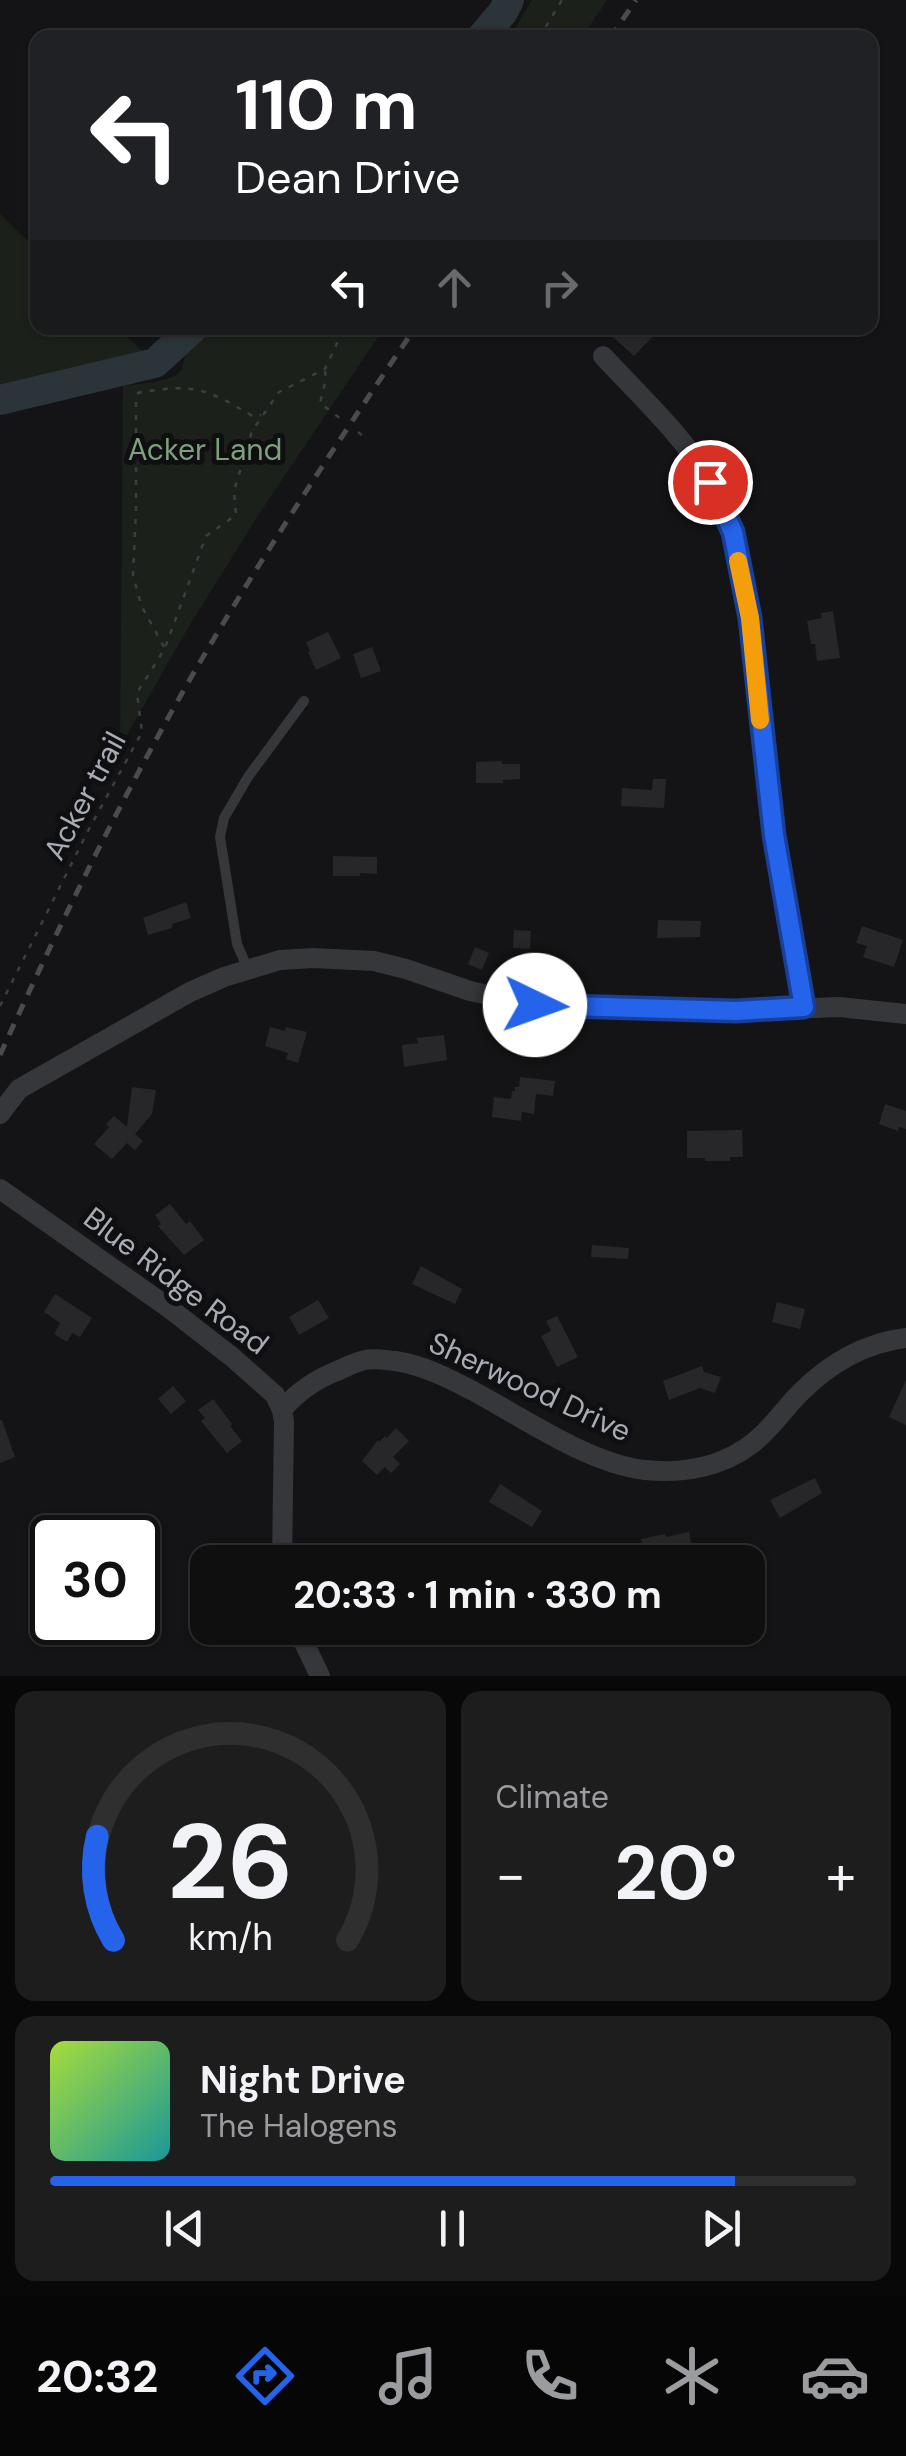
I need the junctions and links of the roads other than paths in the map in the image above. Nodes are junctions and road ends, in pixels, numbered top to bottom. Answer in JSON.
{"nodes":[{"id":1,"x":604,"y":356,"type":"dead end"},
{"id":2,"x":304,"y":701,"type":"dead end"},
{"id":3,"x":248,"y":969,"type":"junction"},
{"id":4,"x":804,"y":1007,"type":"junction"},
{"id":5,"x":906,"y":1014,"type":"edge"},
{"id":6,"x":0,"y":1114,"type":"edge"},
{"id":7,"x":0,"y":1190,"type":"edge"},
{"id":8,"x":906,"y":1338,"type":"edge"},
{"id":9,"x":282,"y":1410,"type":"junction"},
{"id":10,"x":282,"y":1545,"type":"edge"},
{"id":11,"x":305,"y":1645,"type":"edge"},
{"id":12,"x":320,"y":1676,"type":"edge"}],
"edges":[{"from":1,"to":4,"type":"street"},
{"from":2,"to":3,"type":"lane"},
{"from":3,"to":4,"type":"street"},
{"from":3,"to":6,"type":"street"},
{"from":4,"to":5,"type":"street"},
{"from":7,"to":9,"type":"street","name":"Blue Ridge Road"},
{"from":8,"to":9,"type":"street","name":"Sherwood Drive"},
{"from":9,"to":10,"type":"street"},
{"from":11,"to":12,"type":"street"}]}
